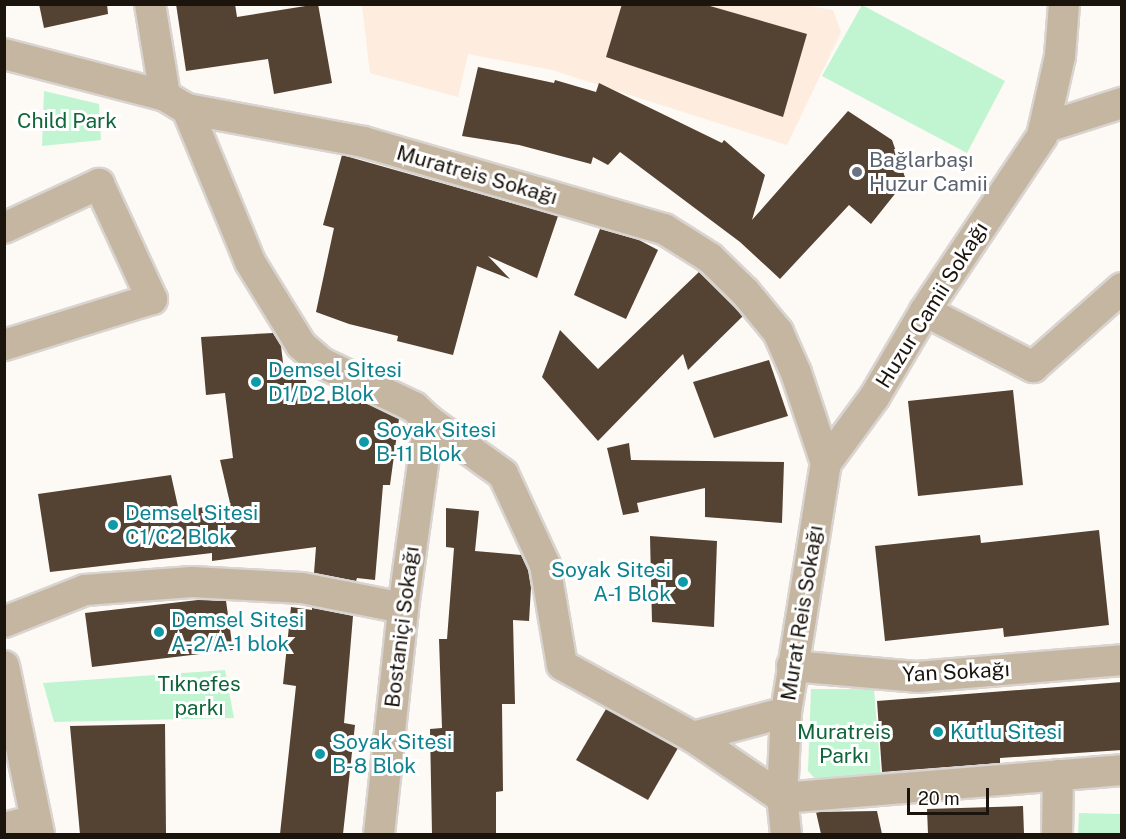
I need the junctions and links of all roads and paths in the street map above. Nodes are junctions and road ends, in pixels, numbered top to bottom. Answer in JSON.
{"nodes":[{"id":1,"x":150,"y":4,"type":"edge"},
{"id":2,"x":1064,"y":4,"type":"edge"},
{"id":3,"x":4,"y":54,"type":"edge"},
{"id":4,"x":176,"y":103,"type":"junction"},
{"id":5,"x":1122,"y":103,"type":"edge"},
{"id":6,"x":1044,"y":128,"type":"junction"},
{"id":7,"x":4,"y":228,"type":"edge"},
{"id":8,"x":1122,"y":288,"type":"edge"},
{"id":9,"x":925,"y":311,"type":"junction"},
{"id":10,"x":4,"y":345,"type":"edge"},
{"id":11,"x":429,"y":421,"type":"junction"},
{"id":12,"x":826,"y":463,"type":"junction"},
{"id":13,"x":403,"y":608,"type":"junction"},
{"id":14,"x":4,"y":622,"type":"edge"},
{"id":15,"x":1122,"y":660,"type":"edge"},
{"id":16,"x":4,"y":666,"type":"edge"},
{"id":17,"x":792,"y":666,"type":"junction"},
{"id":18,"x":786,"y":712,"type":"junction"},
{"id":19,"x":693,"y":737,"type":"junction"},
{"id":20,"x":1122,"y":770,"type":"edge"},
{"id":21,"x":1058,"y":775,"type":"junction"},
{"id":22,"x":782,"y":798,"type":"junction"},
{"id":23,"x":38,"y":827,"type":"edge"},
{"id":24,"x":4,"y":828,"type":"edge"},
{"id":25,"x":379,"y":834,"type":"edge"},
{"id":26,"x":786,"y":834,"type":"edge"},
{"id":27,"x":1057,"y":834,"type":"edge"}],
"edges":[{"from":1,"to":4,"type":"street"},
{"from":2,"to":6,"type":"street","name":"Huzur Camii Sokağı"},
{"from":3,"to":4,"type":"street","name":"Muratreis Sokağı"},
{"from":4,"to":11,"type":"street"},
{"from":4,"to":12,"type":"street","name":"Muratreis Sokağı"},
{"from":5,"to":6,"type":"street"},
{"from":6,"to":9,"type":"street","name":"Huzur Camii Sokağı"},
{"from":7,"to":10,"type":"street"},
{"from":8,"to":9,"type":"street"},
{"from":9,"to":12,"type":"street","name":"Huzur Camii Sokağı"},
{"from":11,"to":13,"type":"street","name":"Bostaniçi Sokağı"},
{"from":11,"to":19,"type":"street"},
{"from":12,"to":17,"type":"street","name":"Murat Reis Sokağı"},
{"from":13,"to":14,"type":"street"},
{"from":13,"to":25,"type":"street","name":"Bostaniçi Sokağı"},
{"from":15,"to":17,"type":"street","name":"Yan Sokağı"},
{"from":16,"to":23,"type":"street"},
{"from":17,"to":18,"type":"street","name":"Murat Reis Sokağı"},
{"from":18,"to":19,"type":"street"},
{"from":18,"to":22,"type":"street","name":"Murat Reis Sokağı"},
{"from":19,"to":22,"type":"street"},
{"from":20,"to":21,"type":"street"},
{"from":21,"to":22,"type":"street"},
{"from":21,"to":27,"type":"street"},
{"from":22,"to":26,"type":"street","name":"Murat Reis Sokağı"},
{"from":23,"to":24,"type":"street"}]}
